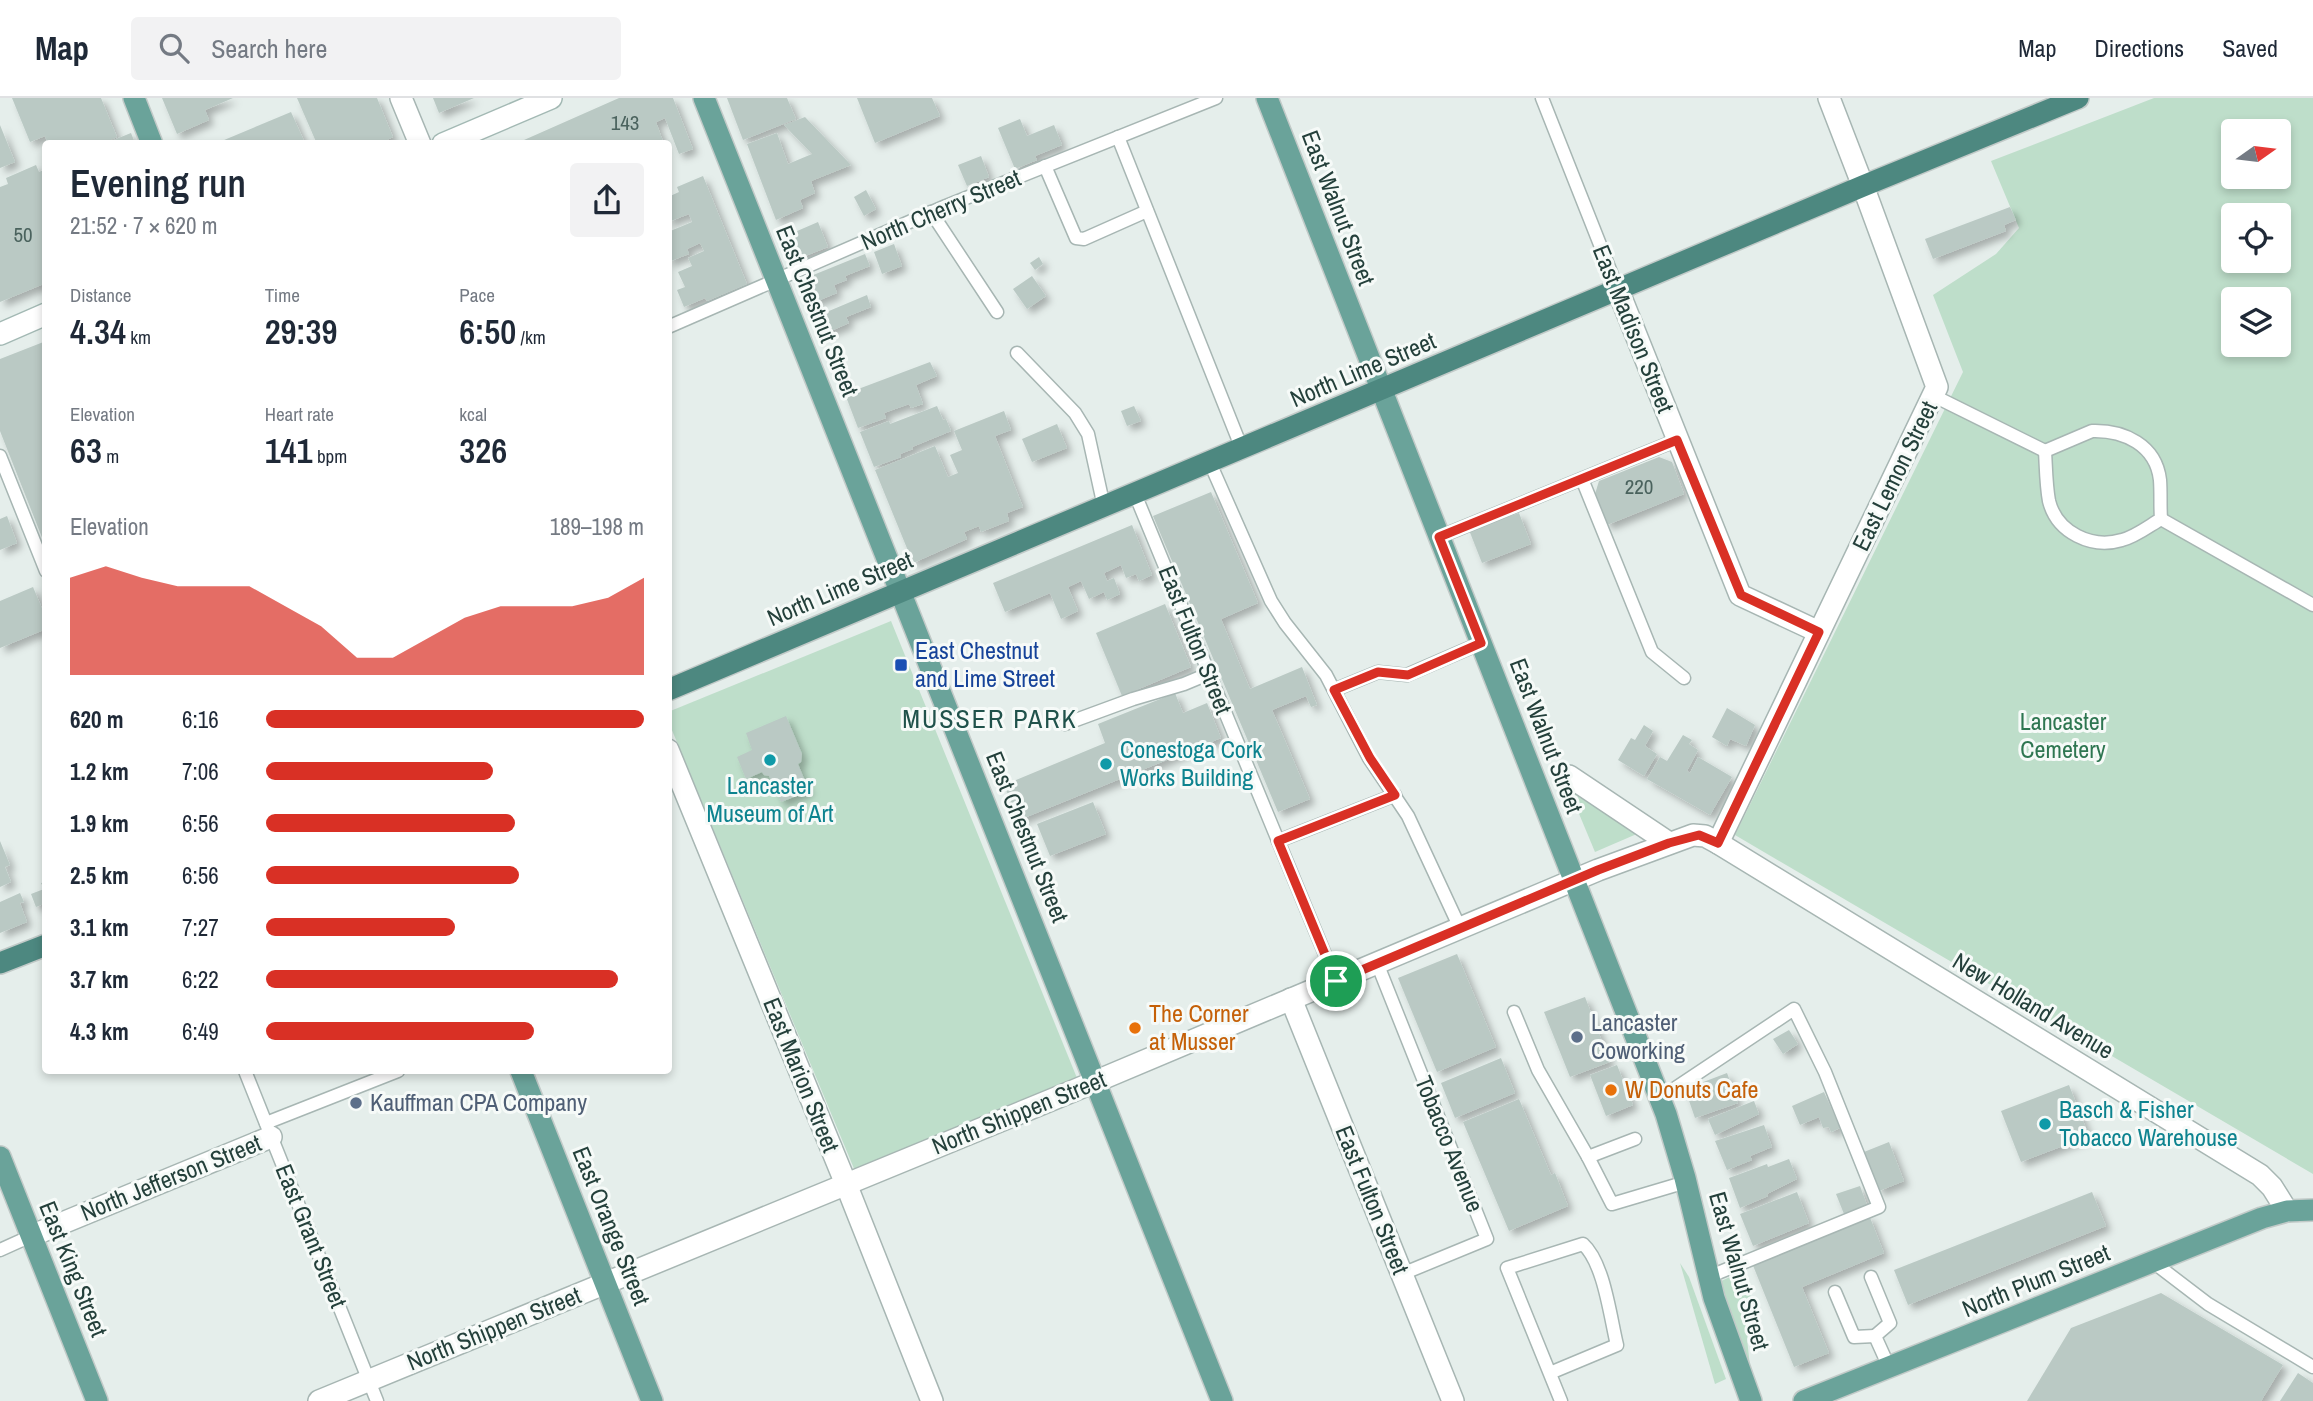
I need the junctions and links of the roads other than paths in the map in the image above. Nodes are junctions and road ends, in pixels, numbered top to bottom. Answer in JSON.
{"nodes":[{"id":1,"x":134,"y":98,"type":"edge"},
{"id":2,"x":401,"y":98,"type":"edge"},
{"id":3,"x":551,"y":98,"type":"edge"},
{"id":4,"x":704,"y":98,"type":"edge"},
{"id":5,"x":1216,"y":98,"type":"edge"},
{"id":6,"x":1266,"y":98,"type":"edge"},
{"id":7,"x":1542,"y":98,"type":"edge"},
{"id":8,"x":1829,"y":98,"type":"edge"},
{"id":9,"x":2078,"y":98,"type":"edge"},
{"id":10,"x":1118,"y":137,"type":"junction"},
{"id":11,"x":150,"y":140,"type":"edge"},
{"id":12,"x":418,"y":140,"type":"edge"},
{"id":13,"x":452,"y":140,"type":"edge"},
{"id":14,"x":1045,"y":166,"type":"junction"},
{"id":15,"x":1863,"y":186,"type":"junction"},
{"id":16,"x":1147,"y":211,"type":"junction"},
{"id":17,"x":931,"y":212,"type":"junction"},
{"id":18,"x":777,"y":281,"type":"junction"},
{"id":19,"x":1618,"y":290,"type":"junction"},
{"id":20,"x":997,"y":312,"type":"dead end"},
{"id":21,"x":42,"y":316,"type":"edge"},
{"id":22,"x":672,"y":325,"type":"edge"},
{"id":23,"x":0,"y":334,"type":"edge"},
{"id":24,"x":1017,"y":353,"type":"dead end"},
{"id":25,"x":1381,"y":391,"type":"junction"},
{"id":26,"x":1934,"y":396,"type":"junction"},
{"id":27,"x":1677,"y":440,"type":"junction"},
{"id":28,"x":1242,"y":449,"type":"junction"},
{"id":29,"x":2045,"y":451,"type":"junction"},
{"id":30,"x":0,"y":456,"type":"edge"},
{"id":31,"x":1210,"y":463,"type":"junction"},
{"id":32,"x":1582,"y":479,"type":"junction"},
{"id":33,"x":1135,"y":494,"type":"junction"},
{"id":34,"x":1104,"y":507,"type":"junction"},
{"id":35,"x":2161,"y":519,"type":"junction"},
{"id":36,"x":1439,"y":537,"type":"junction"},
{"id":37,"x":42,"y":561,"type":"edge"},
{"id":38,"x":901,"y":592,"type":"junction"},
{"id":39,"x":2313,"y":605,"type":"edge"},
{"id":40,"x":1819,"y":632,"type":"junction"},
{"id":41,"x":1481,"y":643,"type":"junction"},
{"id":42,"x":1208,"y":674,"type":"junction"},
{"id":43,"x":1684,"y":678,"type":"dead end"},
{"id":44,"x":672,"y":688,"type":"edge"},
{"id":45,"x":1334,"y":690,"type":"junction"},
{"id":46,"x":1065,"y":724,"type":"dead end"},
{"id":47,"x":672,"y":760,"type":"edge"},
{"id":48,"x":1569,"y":776,"type":"dead end"},
{"id":49,"x":1395,"y":795,"type":"junction"},
{"id":50,"x":1278,"y":841,"type":"junction"},
{"id":51,"x":1669,"y":843,"type":"junction"},
{"id":52,"x":1718,"y":843,"type":"junction"},
{"id":53,"x":1574,"y":880,"type":"junction"},
{"id":54,"x":1461,"y":928,"type":"junction"},
{"id":55,"x":42,"y":947,"type":"edge"},
{"id":56,"x":0,"y":963,"type":"edge"},
{"id":57,"x":1377,"y":963,"type":"junction"},
{"id":58,"x":1336,"y":981,"type":"junction"},
{"id":59,"x":1291,"y":999,"type":"junction"},
{"id":60,"x":1514,"y":1012,"type":"dead end"},
{"id":61,"x":246,"y":1074,"type":"edge"},
{"id":62,"x":391,"y":1074,"type":"edge"},
{"id":63,"x":522,"y":1074,"type":"edge"},
{"id":64,"x":1096,"y":1082,"type":"junction"},
{"id":65,"x":1659,"y":1099,"type":"junction"},
{"id":66,"x":269,"y":1130,"type":"junction"},
{"id":67,"x":1635,"y":1139,"type":"dead end"},
{"id":68,"x":0,"y":1157,"type":"edge"},
{"id":69,"x":1588,"y":1157,"type":"junction"},
{"id":70,"x":1686,"y":1182,"type":"junction"},
{"id":71,"x":846,"y":1184,"type":"junction"},
{"id":72,"x":2313,"y":1210,"type":"edge"},
{"id":73,"x":2287,"y":1211,"type":"junction"},
{"id":74,"x":31,"y":1236,"type":"junction"},
{"id":75,"x":0,"y":1250,"type":"edge"},
{"id":76,"x":2153,"y":1262,"type":"junction"},
{"id":77,"x":1402,"y":1274,"type":"junction"},
{"id":78,"x":1708,"y":1277,"type":"junction"},
{"id":79,"x":1871,"y":1277,"type":"dead end"},
{"id":80,"x":605,"y":1283,"type":"junction"},
{"id":81,"x":1835,"y":1292,"type":"dead end"},
{"id":82,"x":1875,"y":1336,"type":"junction"},
{"id":83,"x":1889,"y":1367,"type":"junction"},
{"id":84,"x":2313,"y":1367,"type":"edge"},
{"id":85,"x":1550,"y":1373,"type":"junction"},
{"id":86,"x":369,"y":1381,"type":"junction"},
{"id":87,"x":97,"y":1401,"type":"edge"},
{"id":88,"x":319,"y":1401,"type":"edge"},
{"id":89,"x":377,"y":1401,"type":"edge"},
{"id":90,"x":652,"y":1401,"type":"edge"},
{"id":91,"x":932,"y":1401,"type":"edge"},
{"id":92,"x":1223,"y":1401,"type":"edge"},
{"id":93,"x":1453,"y":1401,"type":"edge"},
{"id":94,"x":1561,"y":1401,"type":"edge"},
{"id":95,"x":1751,"y":1401,"type":"edge"},
{"id":96,"x":1804,"y":1401,"type":"edge"}],
"edges":[{"from":1,"to":11,"type":"main road"},
{"from":2,"to":12,"type":"street"},
{"from":3,"to":13,"type":"street"},
{"from":4,"to":18,"type":"main road","name":"East Chestnut Street"},
{"from":5,"to":10,"type":"lane","name":"North Cherry Street"},
{"from":6,"to":25,"type":"main road","name":"East Walnut Street"},
{"from":7,"to":19,"type":"lane","name":"East Madison Street"},
{"from":8,"to":15,"type":"street","name":"East Lemon Street"},
{"from":9,"to":15,"type":"highway","name":"North Lime Street"},
{"from":10,"to":14,"type":"lane","name":"North Cherry Street"},
{"from":10,"to":16,"type":"lane"},
{"from":14,"to":16,"type":"lane"},
{"from":14,"to":17,"type":"lane","name":"North Cherry Street"},
{"from":15,"to":19,"type":"highway","name":"North Lime Street"},
{"from":15,"to":26,"type":"street","name":"East Lemon Street"},
{"from":16,"to":28,"type":"lane"},
{"from":17,"to":18,"type":"lane","name":"North Cherry Street"},
{"from":17,"to":20,"type":"lane"},
{"from":18,"to":22,"type":"lane","name":"North Cherry Street"},
{"from":18,"to":38,"type":"main road","name":"East Chestnut Street"},
{"from":19,"to":25,"type":"highway","name":"North Lime Street"},
{"from":19,"to":27,"type":"street","name":"East Madison Street"},
{"from":21,"to":23,"type":"street"},
{"from":24,"to":34,"type":"lane"},
{"from":25,"to":28,"type":"highway","name":"North Lime Street"},
{"from":25,"to":36,"type":"main road","name":"East Walnut Street"},
{"from":26,"to":29,"type":"lane"},
{"from":26,"to":40,"type":"street","name":"East Lemon Street"},
{"from":27,"to":32,"type":"lane"},
{"from":27,"to":40,"type":"street","name":"East Madison Street"},
{"from":28,"to":31,"type":"highway","name":"North Lime Street"},
{"from":29,"to":35,"type":"lane"},
{"from":29,"to":35,"type":"lane"},
{"from":30,"to":37,"type":"lane"},
{"from":31,"to":33,"type":"highway","name":"North Lime Street"},
{"from":31,"to":45,"type":"lane"},
{"from":32,"to":36,"type":"lane"},
{"from":32,"to":43,"type":"lane"},
{"from":33,"to":34,"type":"highway","name":"North Lime Street"},
{"from":33,"to":42,"type":"lane","name":"East Fulton Street"},
{"from":34,"to":38,"type":"highway","name":"North Lime Street"},
{"from":35,"to":39,"type":"lane"},
{"from":36,"to":41,"type":"main road","name":"East Walnut Street"},
{"from":38,"to":44,"type":"highway","name":"North Lime Street"},
{"from":38,"to":64,"type":"main road","name":"East Chestnut Street"},
{"from":40,"to":52,"type":"street","name":"East Lemon Street"},
{"from":41,"to":45,"type":"lane"},
{"from":41,"to":53,"type":"main road","name":"East Walnut Street"},
{"from":42,"to":46,"type":"lane"},
{"from":42,"to":50,"type":"lane","name":"East Fulton Street"},
{"from":45,"to":49,"type":"lane"},
{"from":47,"to":71,"type":"street","name":"East Marion Street"},
{"from":48,"to":51,"type":"street"},
{"from":49,"to":50,"type":"lane"},
{"from":49,"to":54,"type":"lane"},
{"from":50,"to":58,"type":"lane","name":"East Fulton Street"},
{"from":51,"to":52,"type":"street","name":"North Shippen Street"},
{"from":51,"to":53,"type":"street","name":"North Shippen Street"},
{"from":52,"to":73,"type":"street","name":"New Holland Avenue"},
{"from":53,"to":54,"type":"street","name":"North Shippen Street"},
{"from":53,"to":65,"type":"main road","name":"East Walnut Street"},
{"from":54,"to":57,"type":"street","name":"North Shippen Street"},
{"from":55,"to":56,"type":"highway"},
{"from":57,"to":58,"type":"street","name":"North Shippen Street"},
{"from":57,"to":77,"type":"lane","name":"Tobacco Avenue"},
{"from":58,"to":59,"type":"street","name":"North Shippen Street"},
{"from":59,"to":64,"type":"street","name":"North Shippen Street"},
{"from":59,"to":77,"type":"street","name":"East Fulton Street"},
{"from":60,"to":69,"type":"lane"},
{"from":61,"to":66,"type":"lane","name":"East Grant Street"},
{"from":62,"to":66,"type":"lane","name":"North Jefferson Street"},
{"from":63,"to":80,"type":"main road","name":"East Orange Street"},
{"from":64,"to":71,"type":"street","name":"North Shippen Street"},
{"from":64,"to":92,"type":"main road","name":"East Chestnut Street"},
{"from":65,"to":70,"type":"main road","name":"East Walnut Street"},
{"from":65,"to":78,"type":"lane"},
{"from":66,"to":74,"type":"street","name":"North Jefferson Street"},
{"from":66,"to":86,"type":"lane","name":"East Grant Street"},
{"from":67,"to":69,"type":"lane"},
{"from":68,"to":74,"type":"main road","name":"East King Street"},
{"from":69,"to":70,"type":"lane"},
{"from":70,"to":78,"type":"main road","name":"East Walnut Street"},
{"from":71,"to":80,"type":"street","name":"North Shippen Street"},
{"from":71,"to":91,"type":"street","name":"East Marion Street"},
{"from":72,"to":73,"type":"main road"},
{"from":73,"to":76,"type":"main road","name":"North Plum Street"},
{"from":74,"to":75,"type":"lane"},
{"from":74,"to":87,"type":"main road","name":"East King Street"},
{"from":76,"to":83,"type":"main road","name":"North Plum Street"},
{"from":76,"to":84,"type":"lane"},
{"from":77,"to":93,"type":"street","name":"East Fulton Street"},
{"from":78,"to":95,"type":"main road","name":"East Walnut Street"},
{"from":79,"to":82,"type":"lane"},
{"from":80,"to":86,"type":"street","name":"North Shippen Street"},
{"from":80,"to":90,"type":"main road","name":"East Orange Street"},
{"from":81,"to":82,"type":"lane"},
{"from":82,"to":83,"type":"lane"},
{"from":83,"to":96,"type":"main road","name":"North Plum Street"},
{"from":85,"to":85,"type":"lane"},
{"from":85,"to":94,"type":"lane"},
{"from":86,"to":88,"type":"street","name":"North Shippen Street"},
{"from":86,"to":89,"type":"lane","name":"East Grant Street"}]}
